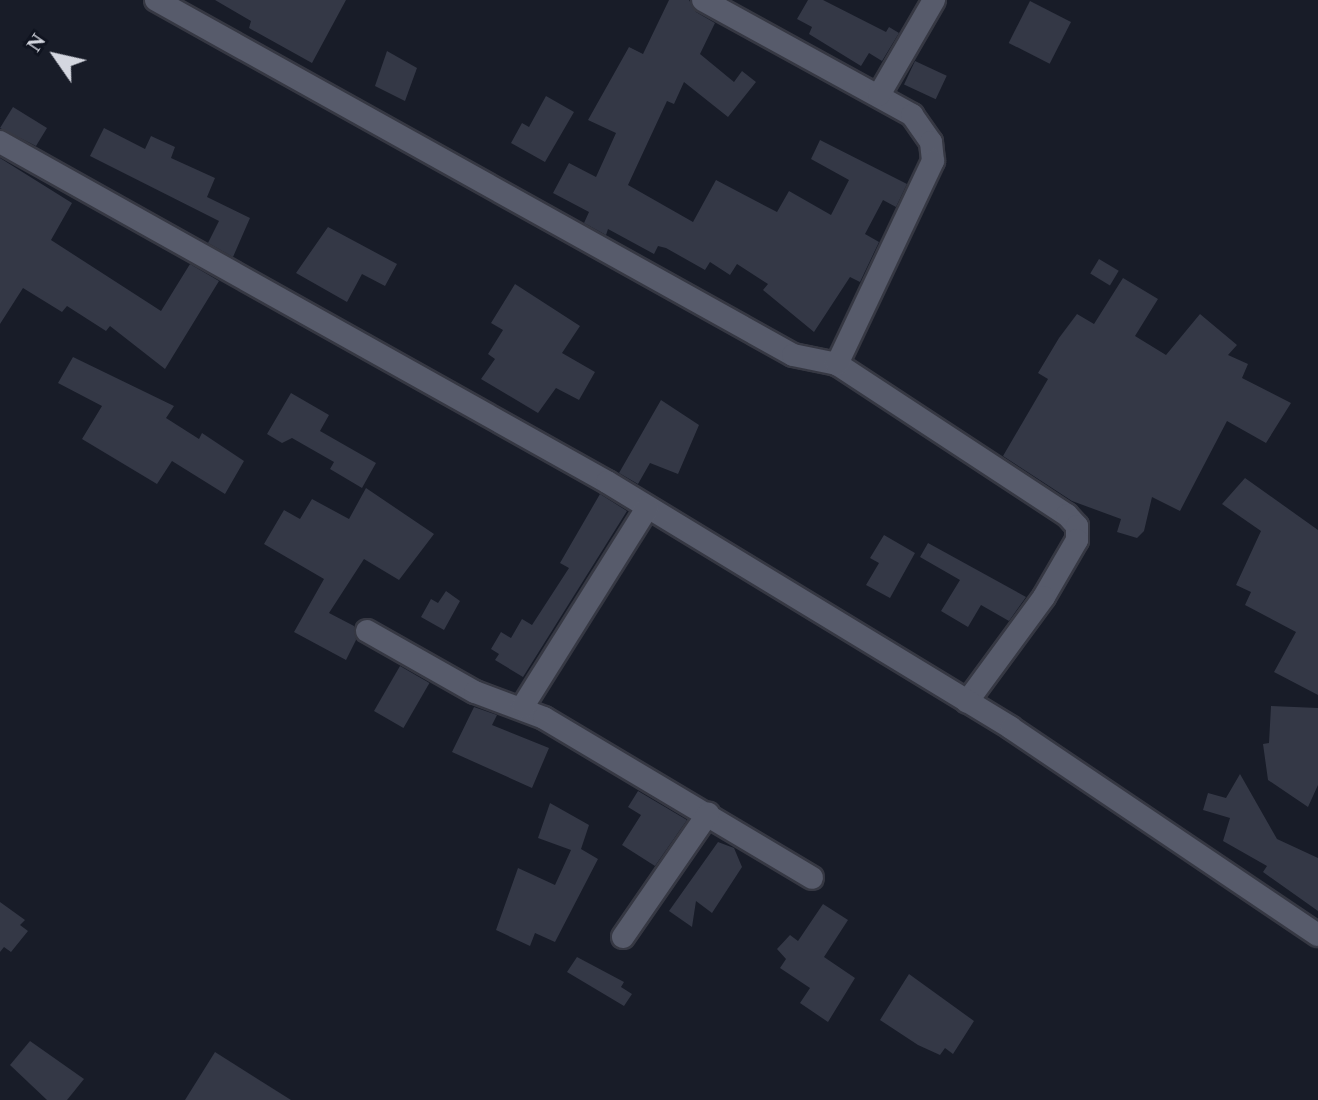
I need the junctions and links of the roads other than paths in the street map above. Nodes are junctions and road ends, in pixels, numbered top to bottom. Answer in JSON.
{"nodes":[{"id":1,"x":156,"y":0,"type":"edge"},
{"id":2,"x":703,"y":0,"type":"edge"},
{"id":3,"x":934,"y":0,"type":"edge"},
{"id":4,"x":879,"y":95,"type":"junction"},
{"id":5,"x":0,"y":142,"type":"edge"},
{"id":6,"x":837,"y":364,"type":"junction"},
{"id":7,"x":647,"y":508,"type":"junction"},
{"id":8,"x":367,"y":631,"type":"dead end"},
{"id":9,"x":967,"y":702,"type":"junction"},
{"id":10,"x":523,"y":706,"type":"junction"},
{"id":11,"x":708,"y":814,"type":"junction"},
{"id":12,"x":812,"y":878,"type":"dead end"},
{"id":13,"x":1318,"y":935,"type":"edge"},
{"id":14,"x":623,"y":937,"type":"dead end"}],
"edges":[{"from":1,"to":6,"type":"street"},
{"from":2,"to":4,"type":"street"},
{"from":3,"to":4,"type":"street"},
{"from":4,"to":6,"type":"street"},
{"from":5,"to":7,"type":"street"},
{"from":6,"to":9,"type":"street"},
{"from":7,"to":9,"type":"street"},
{"from":7,"to":10,"type":"street"},
{"from":8,"to":10,"type":"street"},
{"from":9,"to":13,"type":"street"},
{"from":10,"to":11,"type":"street"},
{"from":11,"to":12,"type":"street"},
{"from":11,"to":14,"type":"street"}]}
